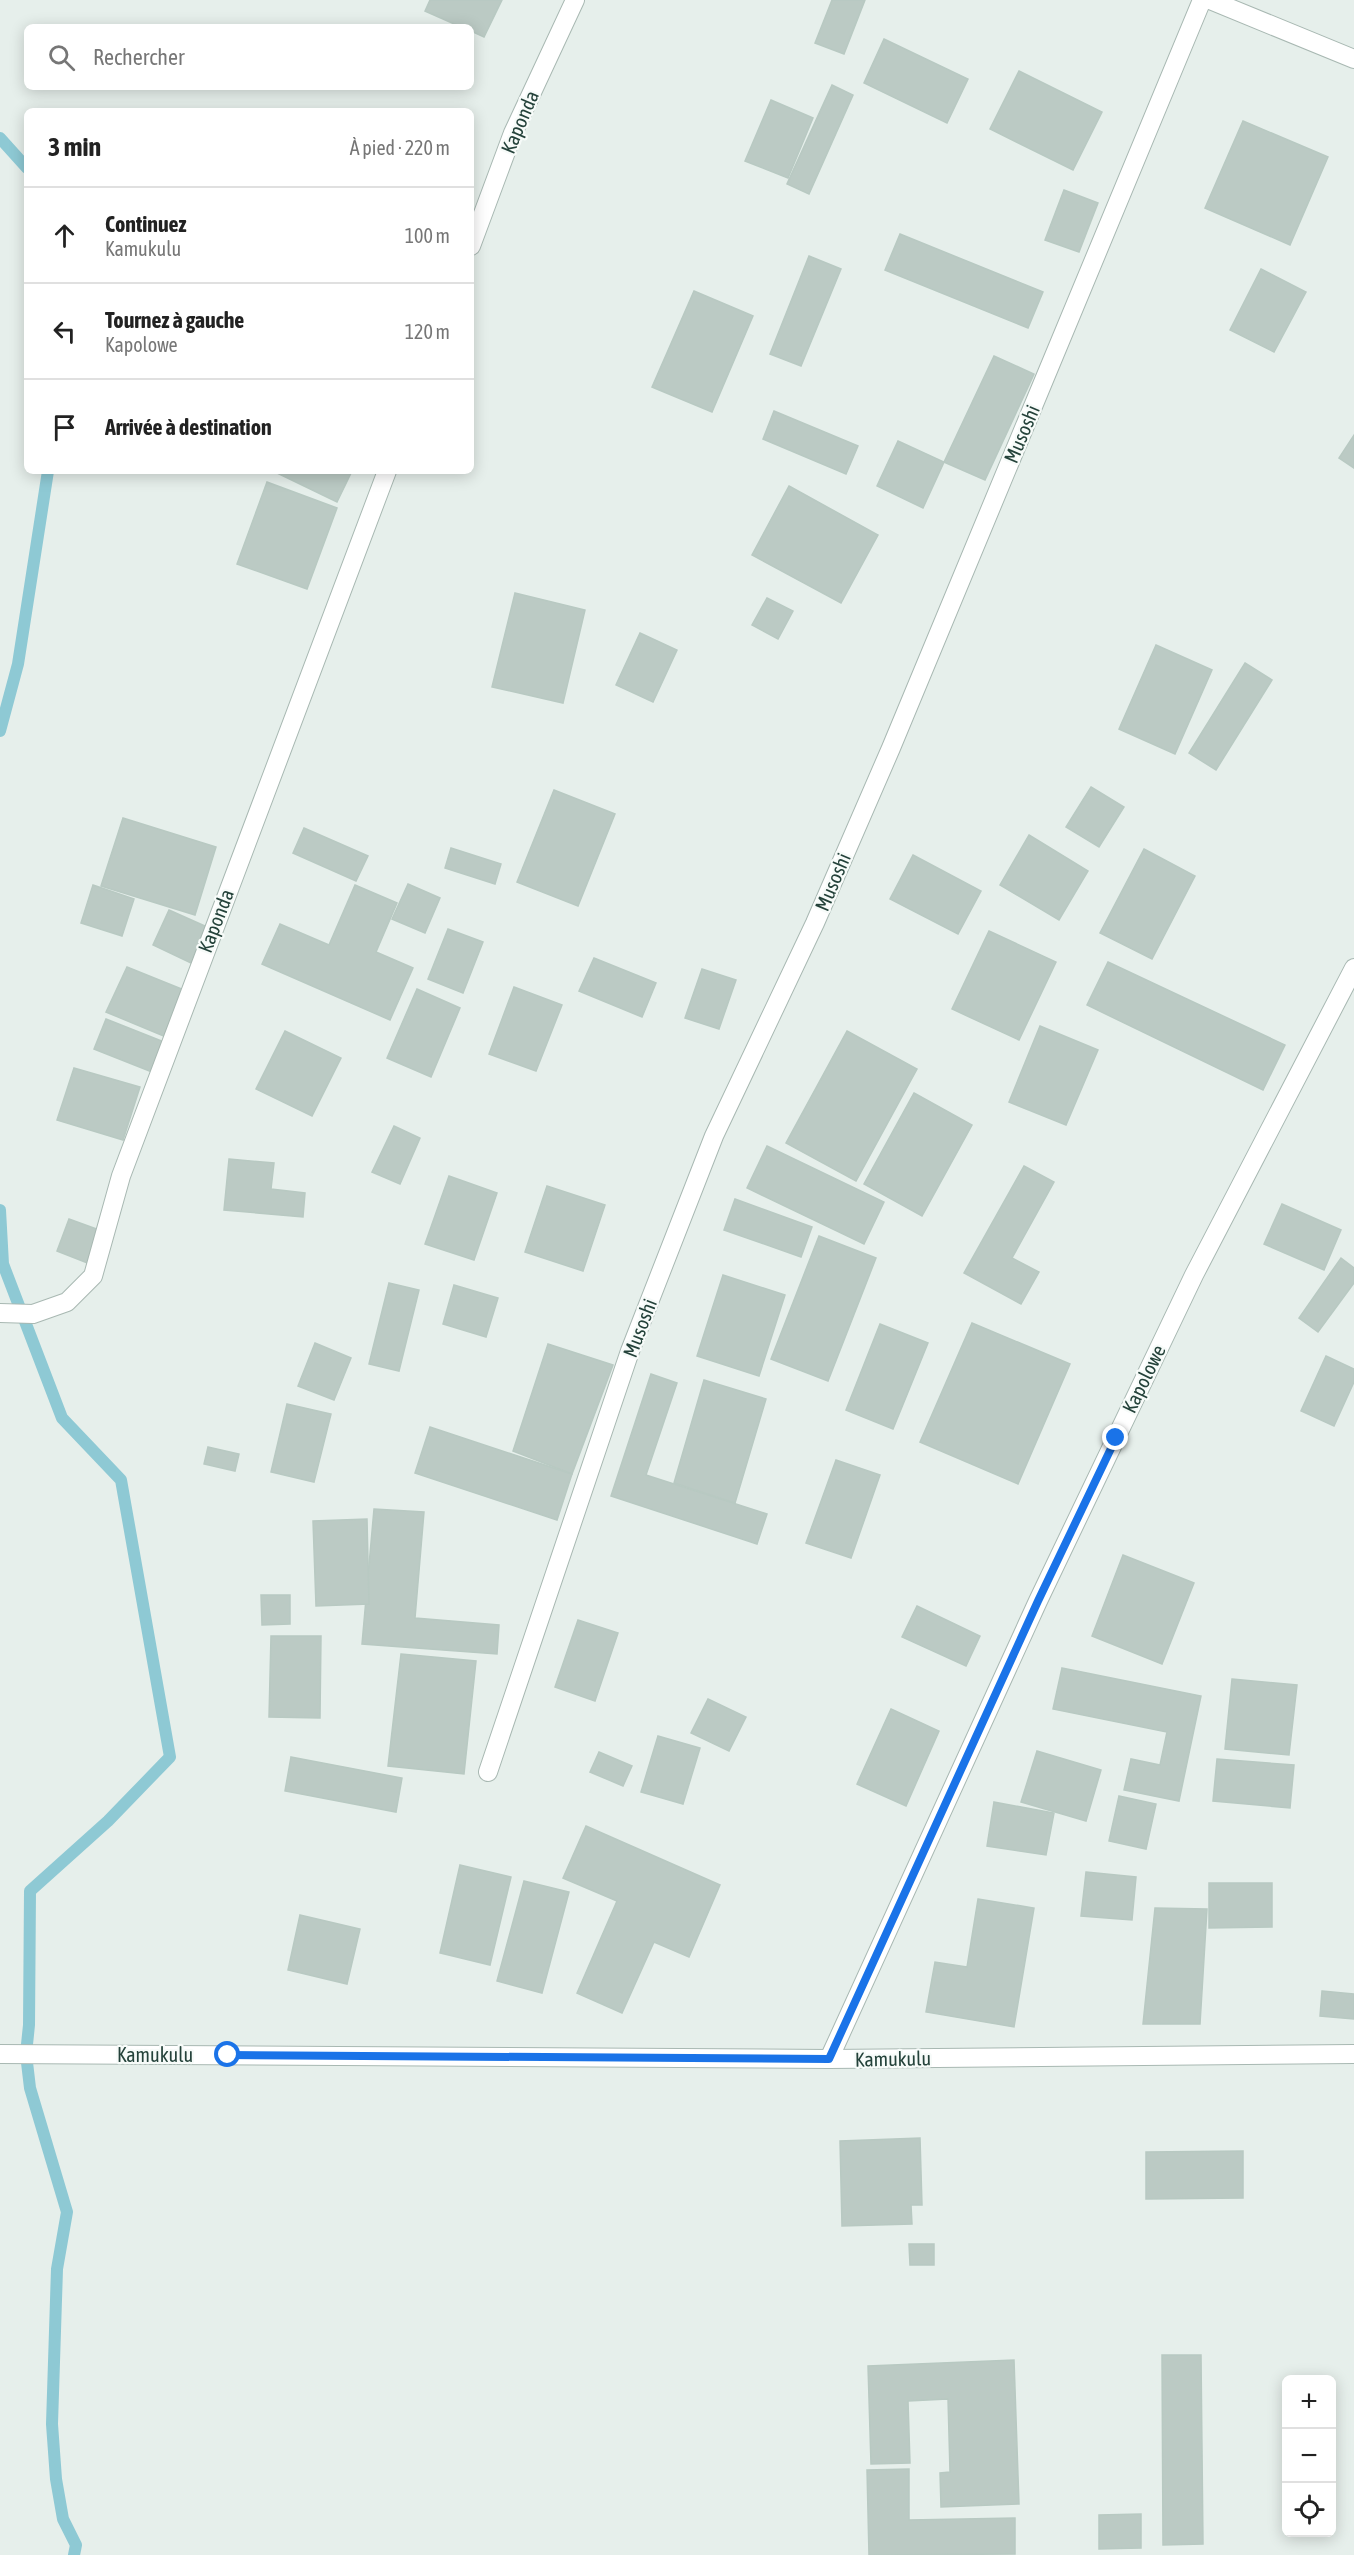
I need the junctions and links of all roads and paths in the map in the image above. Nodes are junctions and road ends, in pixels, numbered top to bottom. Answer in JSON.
{"nodes":[{"id":1,"x":575,"y":0,"type":"edge"},
{"id":2,"x":1202,"y":0,"type":"edge"},
{"id":3,"x":1210,"y":0,"type":"edge"},
{"id":4,"x":1354,"y":59,"type":"edge"},
{"id":5,"x":474,"y":238,"type":"edge"},
{"id":6,"x":386,"y":474,"type":"edge"},
{"id":7,"x":1354,"y":968,"type":"edge"},
{"id":8,"x":0,"y":1313,"type":"edge"},
{"id":9,"x":488,"y":1772,"type":"dead end"},
{"id":10,"x":0,"y":2054,"type":"edge"},
{"id":11,"x":1354,"y":2054,"type":"edge"},
{"id":12,"x":829,"y":2059,"type":"junction"}],
"edges":[{"from":1,"to":5,"type":"street","name":"Kaponda"},
{"from":2,"to":9,"type":"street","name":"Musoshi"},
{"from":3,"to":4,"type":"street"},
{"from":6,"to":8,"type":"street","name":"Kaponda"},
{"from":7,"to":12,"type":"street","name":"Kapolowe"},
{"from":10,"to":12,"type":"street","name":"Kamukulu"},
{"from":11,"to":12,"type":"street","name":"Kamukulu"}]}
